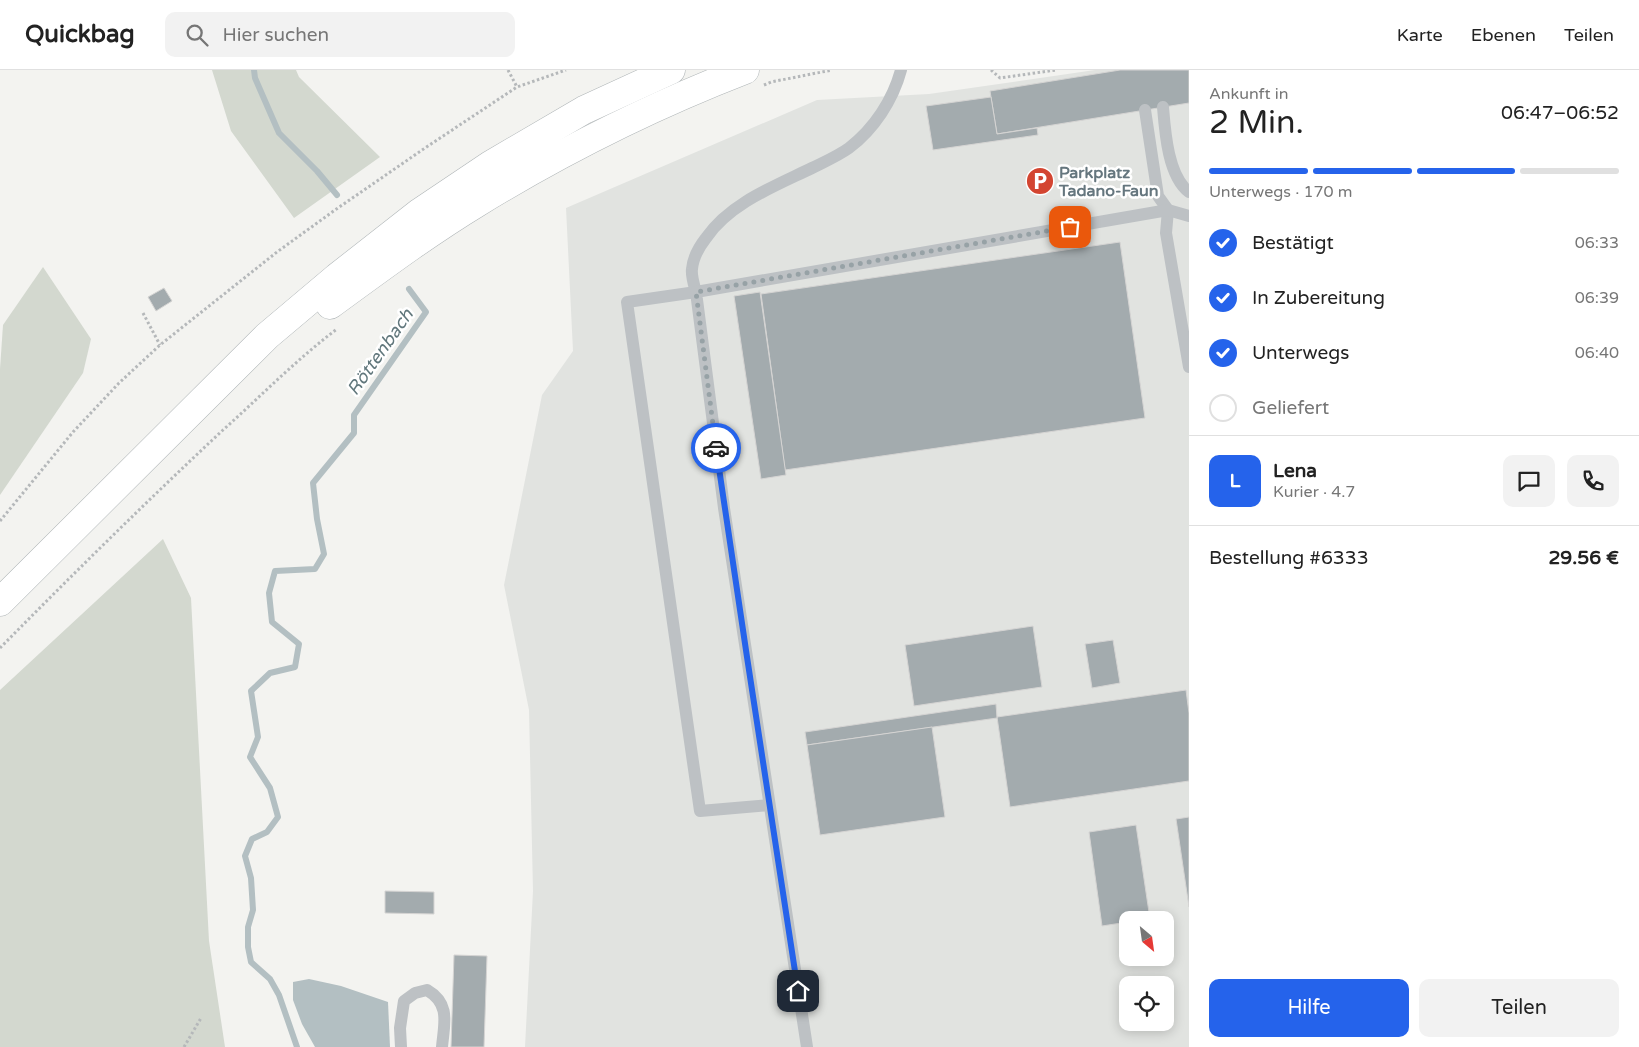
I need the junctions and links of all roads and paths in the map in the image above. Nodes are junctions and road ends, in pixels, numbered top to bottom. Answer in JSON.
{"nodes":[{"id":1,"x":508,"y":70,"type":"edge"},
{"id":2,"x":566,"y":70,"type":"edge"},
{"id":3,"x":671,"y":70,"type":"edge"},
{"id":4,"x":832,"y":70,"type":"edge"},
{"id":5,"x":901,"y":70,"type":"edge"},
{"id":6,"x":991,"y":70,"type":"edge"},
{"id":7,"x":1056,"y":70,"type":"edge"},
{"id":8,"x":754,"y":78,"type":"edge"},
{"id":9,"x":517,"y":87,"type":"junction"},
{"id":10,"x":1163,"y":108,"type":"dead end"},
{"id":11,"x":1145,"y":110,"type":"dead end"},
{"id":12,"x":1189,"y":192,"type":"edge"},
{"id":13,"x":1168,"y":210,"type":"junction"},
{"id":14,"x":1189,"y":216,"type":"edge"},
{"id":15,"x":696,"y":292,"type":"junction"},
{"id":16,"x":143,"y":313,"type":"dead end"},
{"id":17,"x":344,"y":323,"type":"dead end"},
{"id":18,"x":160,"y":345,"type":"junction"},
{"id":19,"x":1189,"y":367,"type":"edge"},
{"id":20,"x":205,"y":399,"type":"junction"},
{"id":21,"x":0,"y":521,"type":"edge"},
{"id":22,"x":0,"y":602,"type":"edge"},
{"id":23,"x":0,"y":648,"type":"edge"},
{"id":24,"x":769,"y":805,"type":"junction"},
{"id":25,"x":201,"y":1018,"type":"dead end"},
{"id":26,"x":184,"y":1047,"type":"edge"},
{"id":27,"x":401,"y":1047,"type":"edge"},
{"id":28,"x":442,"y":1047,"type":"edge"},
{"id":29,"x":807,"y":1047,"type":"edge"}],
"edges":[{"from":1,"to":9,"type":"path"},
{"from":2,"to":9,"type":"path"},
{"from":3,"to":20,"type":"main road"},
{"from":4,"to":8,"type":"path"},
{"from":5,"to":15,"type":"lane"},
{"from":6,"to":7,"type":"path"},
{"from":8,"to":20,"type":"main road"},
{"from":9,"to":18,"type":"path"},
{"from":10,"to":12,"type":"lane"},
{"from":11,"to":13,"type":"lane"},
{"from":13,"to":14,"type":"lane"},
{"from":13,"to":15,"type":"lane"},
{"from":13,"to":19,"type":"lane"},
{"from":15,"to":24,"type":"lane"},
{"from":15,"to":24,"type":"lane"},
{"from":16,"to":18,"type":"path"},
{"from":17,"to":23,"type":"path"},
{"from":18,"to":21,"type":"path"},
{"from":20,"to":22,"type":"main road"},
{"from":24,"to":29,"type":"lane"},
{"from":25,"to":26,"type":"path"},
{"from":27,"to":28,"type":"lane"}]}
